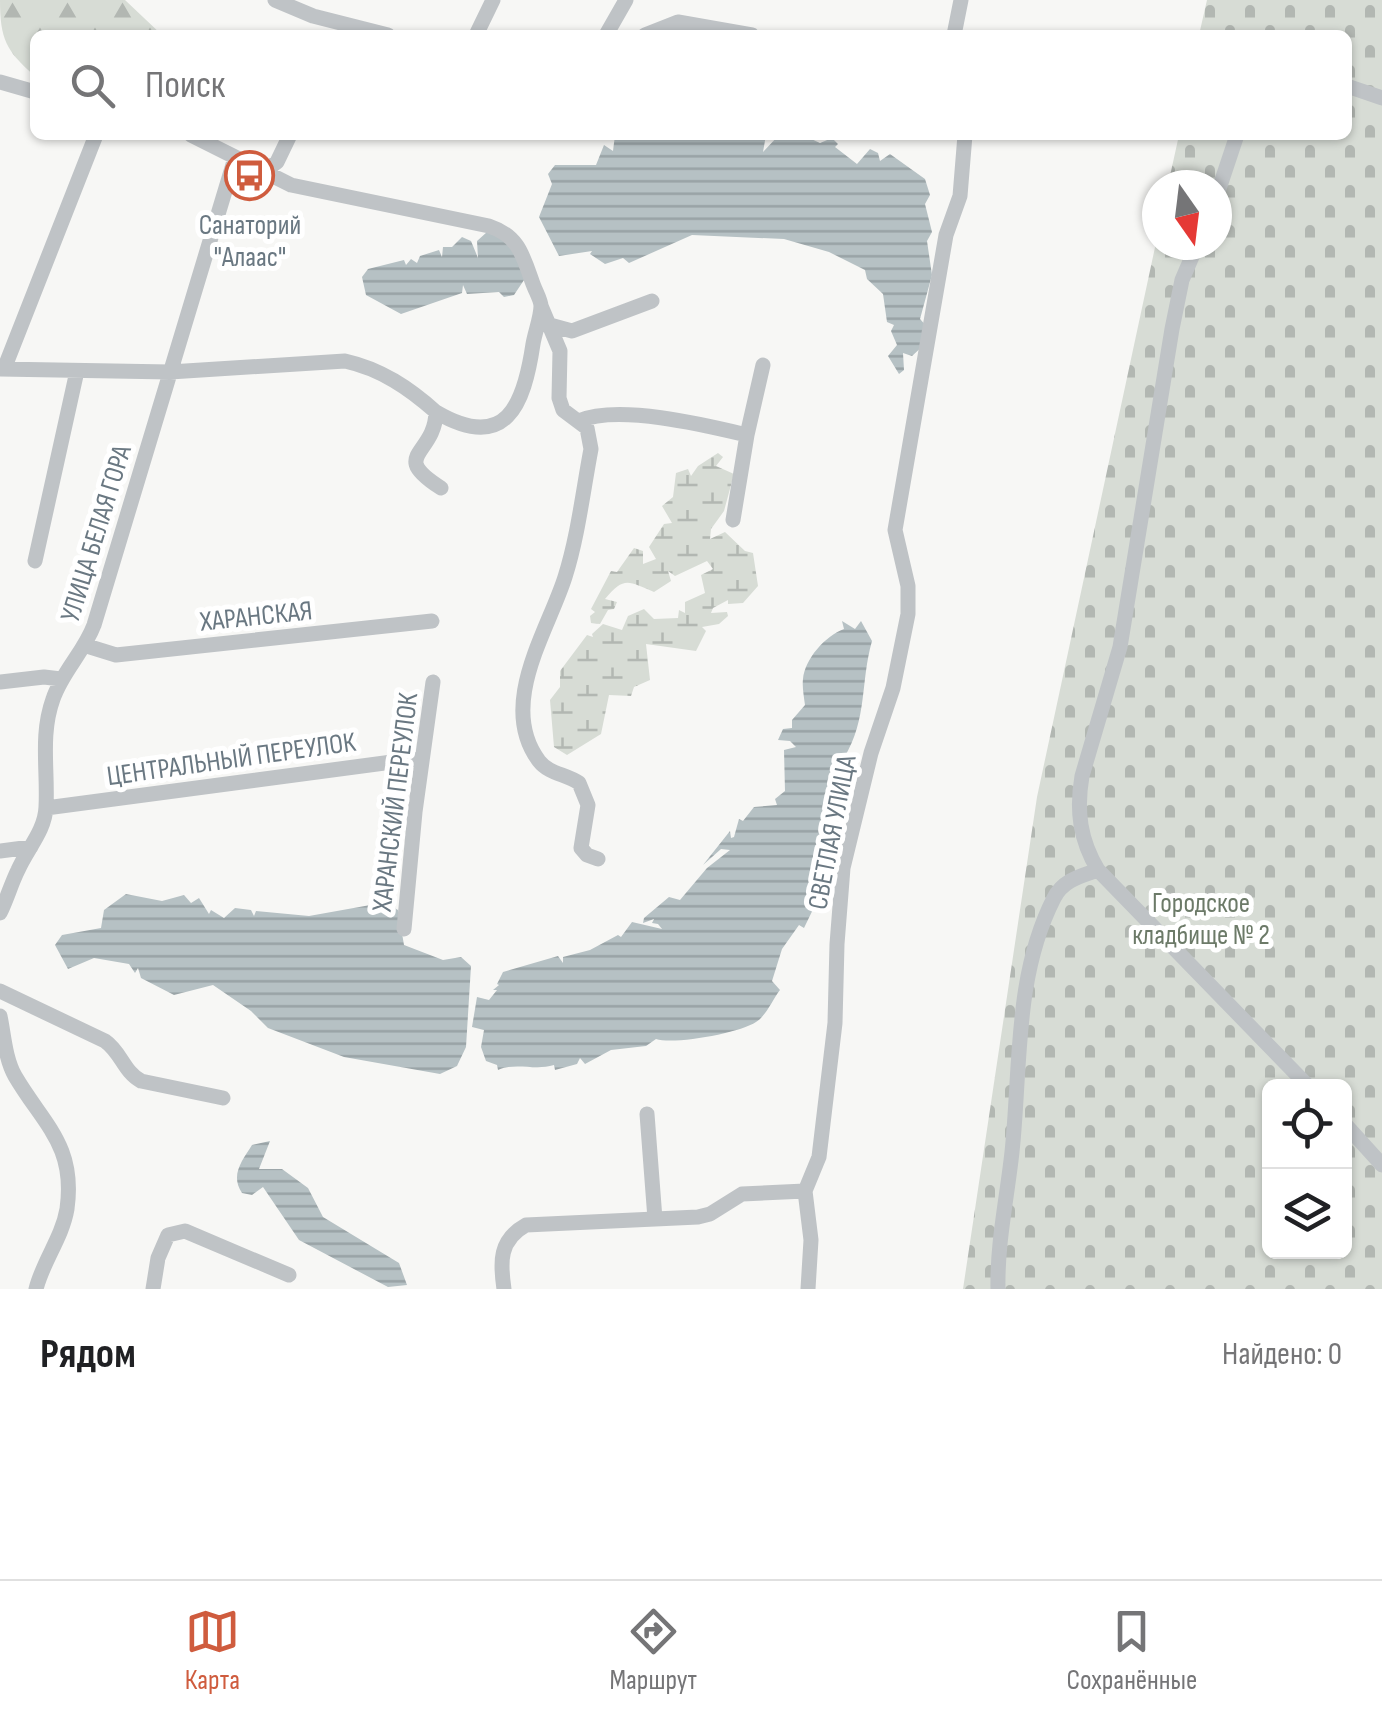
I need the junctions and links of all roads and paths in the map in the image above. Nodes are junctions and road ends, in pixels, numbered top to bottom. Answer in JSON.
{"nodes":[{"id":1,"x":275,"y":0,"type":"edge"},
{"id":2,"x":493,"y":0,"type":"edge"},
{"id":3,"x":626,"y":0,"type":"edge"},
{"id":4,"x":961,"y":0,"type":"edge"},
{"id":5,"x":314,"y":16,"type":"junction"},
{"id":6,"x":311,"y":30,"type":"edge"},
{"id":7,"x":369,"y":30,"type":"edge"},
{"id":8,"x":478,"y":30,"type":"edge"},
{"id":9,"x":609,"y":30,"type":"edge"},
{"id":10,"x":658,"y":30,"type":"edge"},
{"id":11,"x":724,"y":30,"type":"edge"},
{"id":12,"x":955,"y":30,"type":"edge"},
{"id":13,"x":1,"y":87,"type":"edge"},
{"id":14,"x":1352,"y":88,"type":"edge"},
{"id":15,"x":30,"y":91,"type":"edge"},
{"id":16,"x":1382,"y":98,"type":"edge"},
{"id":17,"x":94,"y":140,"type":"edge"},
{"id":18,"x":200,"y":140,"type":"edge"},
{"id":19,"x":288,"y":140,"type":"edge"},
{"id":20,"x":965,"y":140,"type":"edge"},
{"id":21,"x":1235,"y":140,"type":"edge"},
{"id":22,"x":234,"y":158,"type":"junction"},
{"id":23,"x":1226,"y":170,"type":"edge"},
{"id":24,"x":262,"y":174,"type":"junction"},
{"id":25,"x":1190,"y":260,"type":"edge"},
{"id":26,"x":652,"y":301,"type":"dead end"},
{"id":27,"x":541,"y":306,"type":"junction"},
{"id":28,"x":550,"y":326,"type":"junction"},
{"id":29,"x":764,"y":365,"type":"dead end"},
{"id":30,"x":2,"y":369,"type":"edge"},
{"id":31,"x":77,"y":372,"type":"junction"},
{"id":32,"x":170,"y":372,"type":"junction"},
{"id":33,"x":436,"y":412,"type":"junction"},
{"id":34,"x":580,"y":421,"type":"junction"},
{"id":35,"x":747,"y":435,"type":"junction"},
{"id":36,"x":442,"y":488,"type":"dead end"},
{"id":37,"x":733,"y":520,"type":"dead end"},
{"id":38,"x":36,"y":561,"type":"dead end"},
{"id":39,"x":432,"y":621,"type":"dead end"},
{"id":40,"x":86,"y":646,"type":"junction"},
{"id":41,"x":61,"y":679,"type":"junction"},
{"id":42,"x":0,"y":682,"type":"edge"},
{"id":43,"x":433,"y":682,"type":"dead end"},
{"id":44,"x":422,"y":758,"type":"junction"},
{"id":45,"x":46,"y":808,"type":"junction"},
{"id":46,"x":30,"y":847,"type":"junction"},
{"id":47,"x":0,"y":851,"type":"edge"},
{"id":48,"x":598,"y":859,"type":"dead end"},
{"id":49,"x":1098,"y":870,"type":"junction"},
{"id":50,"x":0,"y":913,"type":"edge"},
{"id":51,"x":404,"y":929,"type":"dead end"},
{"id":52,"x":0,"y":991,"type":"edge"},
{"id":53,"x":0,"y":1016,"type":"edge"},
{"id":54,"x":1301,"y":1079,"type":"edge"},
{"id":55,"x":223,"y":1098,"type":"dead end"},
{"id":56,"x":648,"y":1114,"type":"dead end"},
{"id":57,"x":1352,"y":1133,"type":"edge"},
{"id":58,"x":1382,"y":1166,"type":"edge"},
{"id":59,"x":805,"y":1191,"type":"junction"},
{"id":60,"x":654,"y":1219,"type":"junction"},
{"id":61,"x":289,"y":1275,"type":"dead end"},
{"id":62,"x":36,"y":1289,"type":"edge"},
{"id":63,"x":153,"y":1289,"type":"edge"},
{"id":64,"x":504,"y":1289,"type":"edge"},
{"id":65,"x":808,"y":1289,"type":"edge"},
{"id":66,"x":998,"y":1289,"type":"edge"}],
"edges":[{"from":1,"to":5,"type":"street"},
{"from":2,"to":8,"type":"street"},
{"from":3,"to":9,"type":"street"},
{"from":4,"to":12,"type":"street"},
{"from":5,"to":6,"type":"street"},
{"from":5,"to":7,"type":"street"},
{"from":10,"to":11,"type":"street"},
{"from":13,"to":15,"type":"street"},
{"from":14,"to":16,"type":"street"},
{"from":17,"to":30,"type":"street"},
{"from":18,"to":22,"type":"street"},
{"from":19,"to":24,"type":"street"},
{"from":20,"to":59,"type":"street","name":"СВЕТЛАЯ УЛИЦА"},
{"from":21,"to":23,"type":"street"},
{"from":22,"to":24,"type":"street"},
{"from":22,"to":32,"type":"street","name":"УЛИЦА БЕЛАЯ ГОРА"},
{"from":24,"to":27,"type":"street"},
{"from":25,"to":49,"type":"street"},
{"from":26,"to":28,"type":"street"},
{"from":27,"to":28,"type":"street"},
{"from":27,"to":33,"type":"street"},
{"from":28,"to":34,"type":"street"},
{"from":29,"to":35,"type":"street"},
{"from":30,"to":31,"type":"street"},
{"from":31,"to":32,"type":"street"},
{"from":31,"to":38,"type":"street"},
{"from":32,"to":33,"type":"street"},
{"from":32,"to":40,"type":"street","name":"УЛИЦА БЕЛАЯ ГОРА"},
{"from":33,"to":36,"type":"street"},
{"from":34,"to":35,"type":"street"},
{"from":34,"to":48,"type":"street"},
{"from":35,"to":37,"type":"street"},
{"from":39,"to":40,"type":"street","name":"ХАРАНСКАЯ"},
{"from":40,"to":41,"type":"street","name":"УЛИЦА БЕЛАЯ ГОРА"},
{"from":41,"to":42,"type":"street"},
{"from":41,"to":45,"type":"street","name":"УЛИЦА БЕЛАЯ ГОРА"},
{"from":43,"to":44,"type":"street","name":"ХАРАНСКИЙ ПЕРЕУЛОК"},
{"from":44,"to":45,"type":"street","name":"ЦЕНТРАЛЬНЫЙ ПЕРЕУЛОК"},
{"from":44,"to":51,"type":"street","name":"ХАРАНСКИЙ ПЕРЕУЛОК"},
{"from":45,"to":46,"type":"street","name":"УЛИЦА БЕЛАЯ ГОРА"},
{"from":46,"to":47,"type":"street"},
{"from":46,"to":50,"type":"street","name":"УЛИЦА БЕЛАЯ ГОРА"},
{"from":49,"to":54,"type":"street"},
{"from":49,"to":66,"type":"street"},
{"from":52,"to":55,"type":"street"},
{"from":53,"to":62,"type":"street"},
{"from":56,"to":60,"type":"street"},
{"from":57,"to":58,"type":"street"},
{"from":59,"to":60,"type":"street"},
{"from":59,"to":65,"type":"street"},
{"from":60,"to":64,"type":"street"},
{"from":61,"to":63,"type":"street"}]}
